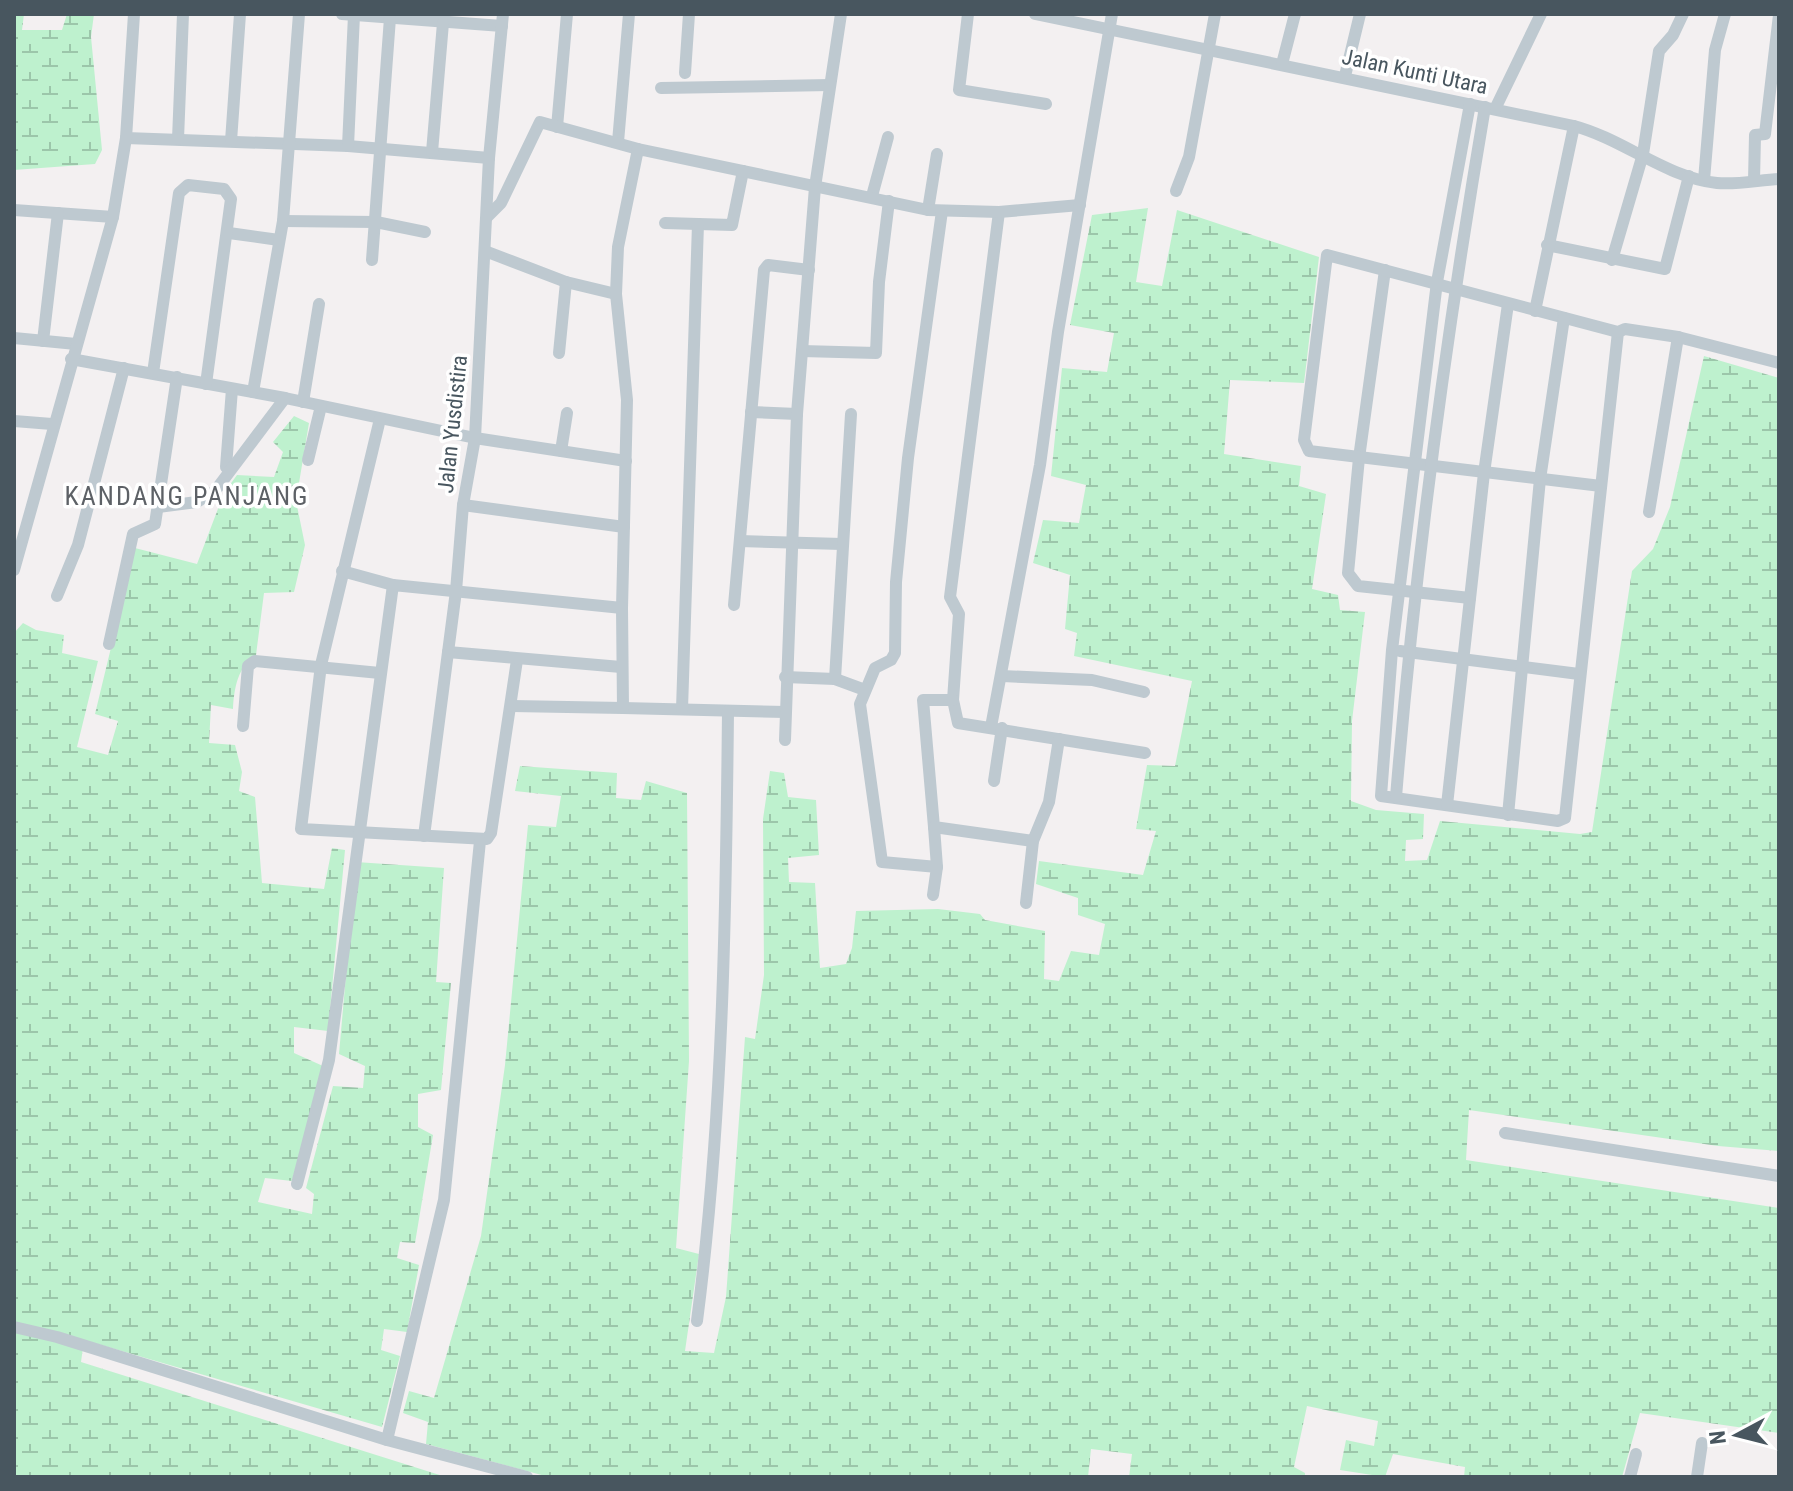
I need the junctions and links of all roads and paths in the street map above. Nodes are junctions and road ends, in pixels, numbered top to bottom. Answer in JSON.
{"nodes":[{"id":1,"x":134,"y":14,"type":"edge"},
{"id":2,"x":183,"y":14,"type":"edge"},
{"id":3,"x":240,"y":14,"type":"edge"},
{"id":4,"x":299,"y":14,"type":"edge"},
{"id":5,"x":342,"y":14,"type":"edge"},
{"id":6,"x":567,"y":14,"type":"edge"},
{"id":7,"x":629,"y":14,"type":"edge"},
{"id":8,"x":689,"y":14,"type":"edge"},
{"id":9,"x":841,"y":14,"type":"edge"},
{"id":10,"x":968,"y":14,"type":"edge"},
{"id":11,"x":1035,"y":14,"type":"edge"},
{"id":12,"x":1112,"y":14,"type":"edge"},
{"id":13,"x":1215,"y":14,"type":"edge"},
{"id":14,"x":1295,"y":14,"type":"edge"},
{"id":15,"x":1360,"y":14,"type":"edge"},
{"id":16,"x":1541,"y":14,"type":"edge"},
{"id":17,"x":1683,"y":14,"type":"edge"},
{"id":18,"x":1725,"y":14,"type":"edge"},
{"id":19,"x":354,"y":15,"type":"edge"},
{"id":20,"x":1779,"y":15,"type":"edge"},
{"id":21,"x":390,"y":18,"type":"junction"},
{"id":22,"x":502,"y":20,"type":"edge"},
{"id":23,"x":443,"y":23,"type":"junction"},
{"id":24,"x":1111,"y":31,"type":"junction"},
{"id":25,"x":1206,"y":50,"type":"junction"},
{"id":26,"x":1282,"y":64,"type":"junction"},
{"id":27,"x":685,"y":73,"type":"dead end"},
{"id":28,"x":1345,"y":76,"type":"junction"},
{"id":29,"x":830,"y":85,"type":"junction"},
{"id":30,"x":661,"y":88,"type":"dead end"},
{"id":31,"x":1046,"y":104,"type":"dead end"},
{"id":32,"x":1470,"y":104,"type":"junction"},
{"id":33,"x":1490,"y":108,"type":"junction"},
{"id":34,"x":1574,"y":126,"type":"junction"},
{"id":35,"x":557,"y":127,"type":"junction"},
{"id":36,"x":888,"y":137,"type":"dead end"},
{"id":37,"x":126,"y":138,"type":"junction"},
{"id":38,"x":178,"y":139,"type":"junction"},
{"id":39,"x":231,"y":141,"type":"junction"},
{"id":40,"x":618,"y":142,"type":"junction"},
{"id":41,"x":287,"y":143,"type":"junction"},
{"id":42,"x":348,"y":146,"type":"junction"},
{"id":43,"x":383,"y":148,"type":"junction"},
{"id":44,"x":638,"y":149,"type":"junction"},
{"id":45,"x":432,"y":152,"type":"junction"},
{"id":46,"x":937,"y":154,"type":"dead end"},
{"id":47,"x":1643,"y":154,"type":"junction"},
{"id":48,"x":489,"y":158,"type":"junction"},
{"id":49,"x":743,"y":171,"type":"junction"},
{"id":50,"x":1689,"y":176,"type":"junction"},
{"id":51,"x":1779,"y":179,"type":"edge"},
{"id":52,"x":1704,"y":180,"type":"junction"},
{"id":53,"x":1754,"y":181,"type":"junction"},
{"id":54,"x":815,"y":187,"type":"junction"},
{"id":55,"x":1176,"y":191,"type":"dead end"},
{"id":56,"x":872,"y":196,"type":"junction"},
{"id":57,"x":889,"y":201,"type":"junction"},
{"id":58,"x":1080,"y":205,"type":"junction"},
{"id":59,"x":14,"y":210,"type":"edge"},
{"id":60,"x":928,"y":210,"type":"junction"},
{"id":61,"x":942,"y":211,"type":"junction"},
{"id":62,"x":999,"y":212,"type":"junction"},
{"id":63,"x":58,"y":213,"type":"junction"},
{"id":64,"x":113,"y":217,"type":"junction"},
{"id":65,"x":487,"y":217,"type":"junction"},
{"id":66,"x":283,"y":221,"type":"junction"},
{"id":67,"x":376,"y":222,"type":"junction"},
{"id":68,"x":665,"y":223,"type":"dead end"},
{"id":69,"x":698,"y":224,"type":"junction"},
{"id":70,"x":425,"y":232,"type":"dead end"},
{"id":71,"x":229,"y":233,"type":"junction"},
{"id":72,"x":279,"y":240,"type":"junction"},
{"id":73,"x":1547,"y":245,"type":"junction"},
{"id":74,"x":485,"y":251,"type":"junction"},
{"id":75,"x":372,"y":260,"type":"dead end"},
{"id":76,"x":1612,"y":260,"type":"junction"},
{"id":77,"x":809,"y":270,"type":"junction"},
{"id":78,"x":1385,"y":270,"type":"junction"},
{"id":79,"x":566,"y":282,"type":"junction"},
{"id":80,"x":1437,"y":282,"type":"junction"},
{"id":81,"x":1454,"y":287,"type":"junction"},
{"id":82,"x":616,"y":294,"type":"junction"},
{"id":83,"x":319,"y":304,"type":"dead end"},
{"id":84,"x":1508,"y":304,"type":"junction"},
{"id":85,"x":1535,"y":311,"type":"junction"},
{"id":86,"x":1564,"y":318,"type":"junction"},
{"id":87,"x":1618,"y":332,"type":"junction"},
{"id":88,"x":1678,"y":337,"type":"junction"},
{"id":89,"x":14,"y":338,"type":"edge"},
{"id":90,"x":43,"y":341,"type":"junction"},
{"id":91,"x":76,"y":344,"type":"junction"},
{"id":92,"x":802,"y":351,"type":"junction"},
{"id":93,"x":559,"y":353,"type":"dead end"},
{"id":94,"x":71,"y":359,"type":"junction"},
{"id":95,"x":1779,"y":363,"type":"edge"},
{"id":96,"x":124,"y":368,"type":"junction"},
{"id":97,"x":153,"y":373,"type":"junction"},
{"id":98,"x":177,"y":377,"type":"junction"},
{"id":99,"x":206,"y":384,"type":"junction"},
{"id":100,"x":232,"y":389,"type":"junction"},
{"id":101,"x":253,"y":392,"type":"junction"},
{"id":102,"x":285,"y":398,"type":"junction"},
{"id":103,"x":303,"y":402,"type":"junction"},
{"id":104,"x":321,"y":406,"type":"junction"},
{"id":105,"x":751,"y":412,"type":"junction"},
{"id":106,"x":567,"y":413,"type":"dead end"},
{"id":107,"x":797,"y":414,"type":"junction"},
{"id":108,"x":851,"y":414,"type":"dead end"},
{"id":109,"x":380,"y":419,"type":"junction"},
{"id":110,"x":14,"y":421,"type":"edge"},
{"id":111,"x":52,"y":424,"type":"junction"},
{"id":112,"x":475,"y":438,"type":"junction"},
{"id":113,"x":561,"y":451,"type":"junction"},
{"id":114,"x":1359,"y":458,"type":"junction"},
{"id":115,"x":308,"y":460,"type":"dead end"},
{"id":116,"x":626,"y":461,"type":"junction"},
{"id":117,"x":1422,"y":464,"type":"junction"},
{"id":118,"x":226,"y":467,"type":"dead end"},
{"id":119,"x":1484,"y":473,"type":"junction"},
{"id":120,"x":1540,"y":479,"type":"junction"},
{"id":121,"x":1601,"y":486,"type":"junction"},
{"id":122,"x":463,"y":505,"type":"junction"},
{"id":123,"x":158,"y":507,"type":"junction"},
{"id":124,"x":1649,"y":512,"type":"dead end"},
{"id":125,"x":624,"y":527,"type":"junction"},
{"id":126,"x":740,"y":541,"type":"junction"},
{"id":127,"x":790,"y":542,"type":"junction"},
{"id":128,"x":842,"y":544,"type":"junction"},
{"id":129,"x":14,"y":570,"type":"edge"},
{"id":130,"x":342,"y":571,"type":"junction"},
{"id":131,"x":393,"y":585,"type":"junction"},
{"id":132,"x":456,"y":591,"type":"junction"},
{"id":133,"x":1406,"y":592,"type":"junction"},
{"id":134,"x":57,"y":596,"type":"dead end"},
{"id":135,"x":1470,"y":598,"type":"junction"},
{"id":136,"x":734,"y":605,"type":"dead end"},
{"id":137,"x":622,"y":608,"type":"junction"},
{"id":138,"x":109,"y":644,"type":"dead end"},
{"id":139,"x":1392,"y":650,"type":"junction"},
{"id":140,"x":448,"y":652,"type":"junction"},
{"id":141,"x":1408,"y":652,"type":"junction"},
{"id":142,"x":517,"y":660,"type":"junction"},
{"id":143,"x":1462,"y":662,"type":"junction"},
{"id":144,"x":321,"y":665,"type":"junction"},
{"id":145,"x":621,"y":667,"type":"junction"},
{"id":146,"x":1521,"y":668,"type":"junction"},
{"id":147,"x":380,"y":673,"type":"junction"},
{"id":148,"x":1579,"y":674,"type":"junction"},
{"id":149,"x":1002,"y":676,"type":"junction"},
{"id":150,"x":785,"y":677,"type":"junction"},
{"id":151,"x":835,"y":679,"type":"junction"},
{"id":152,"x":865,"y":690,"type":"junction"},
{"id":153,"x":1144,"y":692,"type":"dead end"},
{"id":154,"x":953,"y":700,"type":"junction"},
{"id":155,"x":512,"y":706,"type":"junction"},
{"id":156,"x":623,"y":708,"type":"junction"},
{"id":157,"x":682,"y":709,"type":"junction"},
{"id":158,"x":728,"y":711,"type":"junction"},
{"id":159,"x":785,"y":712,"type":"junction"},
{"id":160,"x":243,"y":726,"type":"dead end"},
{"id":161,"x":996,"y":728,"type":"junction"},
{"id":162,"x":1059,"y":739,"type":"junction"},
{"id":163,"x":785,"y":740,"type":"dead end"},
{"id":164,"x":1145,"y":753,"type":"dead end"},
{"id":165,"x":994,"y":781,"type":"dead end"},
{"id":166,"x":1396,"y":797,"type":"junction"},
{"id":167,"x":1447,"y":805,"type":"junction"},
{"id":168,"x":1508,"y":815,"type":"junction"},
{"id":169,"x":934,"y":827,"type":"junction"},
{"id":170,"x":360,"y":834,"type":"junction"},
{"id":171,"x":424,"y":836,"type":"junction"},
{"id":172,"x":480,"y":841,"type":"junction"},
{"id":173,"x":1033,"y":841,"type":"junction"},
{"id":174,"x":937,"y":867,"type":"junction"},
{"id":175,"x":933,"y":895,"type":"dead end"},
{"id":176,"x":1026,"y":903,"type":"dead end"},
{"id":177,"x":1505,"y":1133,"type":"dead end"},
{"id":178,"x":1779,"y":1176,"type":"edge"},
{"id":179,"x":297,"y":1184,"type":"dead end"},
{"id":180,"x":697,"y":1321,"type":"dead end"},
{"id":181,"x":14,"y":1327,"type":"edge"},
{"id":182,"x":387,"y":1440,"type":"junction"},
{"id":183,"x":1702,"y":1443,"type":"dead end"},
{"id":184,"x":1636,"y":1454,"type":"dead end"},
{"id":185,"x":527,"y":1477,"type":"edge"},
{"id":186,"x":1630,"y":1477,"type":"edge"},
{"id":187,"x":1697,"y":1477,"type":"edge"}],
"edges":[{"from":1,"to":37,"type":"street"},
{"from":2,"to":38,"type":"street"},
{"from":3,"to":39,"type":"street"},
{"from":4,"to":41,"type":"street"},
{"from":5,"to":19,"type":"street"},
{"from":6,"to":35,"type":"street"},
{"from":7,"to":40,"type":"street"},
{"from":8,"to":27,"type":"street"},
{"from":9,"to":29,"type":"street"},
{"from":10,"to":31,"type":"street"},
{"from":11,"to":24,"type":"street","name":"Jalan Kunti Utara"},
{"from":12,"to":24,"type":"street"},
{"from":13,"to":25,"type":"street"},
{"from":14,"to":26,"type":"street"},
{"from":15,"to":28,"type":"street"},
{"from":16,"to":33,"type":"street"},
{"from":17,"to":47,"type":"street"},
{"from":18,"to":52,"type":"street"},
{"from":19,"to":21,"type":"street"},
{"from":19,"to":42,"type":"street"},
{"from":20,"to":53,"type":"street"},
{"from":21,"to":23,"type":"street"},
{"from":21,"to":43,"type":"street"},
{"from":22,"to":23,"type":"street"},
{"from":22,"to":48,"type":"street","name":"Jalan Yusdistira"},
{"from":23,"to":45,"type":"street"},
{"from":24,"to":25,"type":"street","name":"Jalan Kunti Utara"},
{"from":24,"to":58,"type":"street"},
{"from":25,"to":26,"type":"street","name":"Jalan Kunti Utara"},
{"from":25,"to":55,"type":"street"},
{"from":26,"to":28,"type":"street","name":"Jalan Kunti Utara"},
{"from":28,"to":32,"type":"street","name":"Jalan Kunti Utara"},
{"from":29,"to":30,"type":"street"},
{"from":29,"to":54,"type":"street"},
{"from":32,"to":33,"type":"street","name":"Jalan Kunti Utara"},
{"from":32,"to":80,"type":"street"},
{"from":33,"to":34,"type":"street","name":"Jalan Kunti Utara"},
{"from":33,"to":81,"type":"street"},
{"from":34,"to":47,"type":"street","name":"Jalan Kunti Utara"},
{"from":34,"to":73,"type":"street"},
{"from":35,"to":40,"type":"street"},
{"from":35,"to":65,"type":"street"},
{"from":36,"to":56,"type":"street"},
{"from":37,"to":38,"type":"street"},
{"from":37,"to":64,"type":"street"},
{"from":38,"to":39,"type":"street"},
{"from":39,"to":41,"type":"street"},
{"from":40,"to":44,"type":"street"},
{"from":41,"to":42,"type":"street"},
{"from":41,"to":66,"type":"street"},
{"from":42,"to":43,"type":"street"},
{"from":43,"to":45,"type":"street"},
{"from":43,"to":67,"type":"street"},
{"from":44,"to":49,"type":"street"},
{"from":44,"to":82,"type":"street"},
{"from":45,"to":48,"type":"street"},
{"from":46,"to":60,"type":"street"},
{"from":47,"to":50,"type":"street","name":"Jalan Kunti Utara"},
{"from":47,"to":76,"type":"street"},
{"from":48,"to":65,"type":"street","name":"Jalan Yusdistira"},
{"from":49,"to":54,"type":"street"},
{"from":49,"to":69,"type":"street"},
{"from":50,"to":52,"type":"street","name":"Jalan Kunti Utara"},
{"from":50,"to":76,"type":"street"},
{"from":51,"to":53,"type":"street","name":"Jalan Kunti Utara"},
{"from":52,"to":53,"type":"street","name":"Jalan Kunti Utara"},
{"from":54,"to":56,"type":"street"},
{"from":54,"to":77,"type":"street"},
{"from":56,"to":57,"type":"street"},
{"from":57,"to":60,"type":"street"},
{"from":57,"to":92,"type":"street"},
{"from":58,"to":62,"type":"street"},
{"from":58,"to":149,"type":"street"},
{"from":59,"to":63,"type":"street"},
{"from":60,"to":61,"type":"street"},
{"from":61,"to":62,"type":"street"},
{"from":61,"to":152,"type":"street"},
{"from":62,"to":154,"type":"street"},
{"from":63,"to":64,"type":"street"},
{"from":63,"to":90,"type":"street"},
{"from":64,"to":91,"type":"street"},
{"from":65,"to":74,"type":"street","name":"Jalan Yusdistira"},
{"from":66,"to":67,"type":"street"},
{"from":66,"to":72,"type":"street"},
{"from":67,"to":70,"type":"street"},
{"from":67,"to":75,"type":"street"},
{"from":68,"to":69,"type":"street"},
{"from":69,"to":157,"type":"street"},
{"from":71,"to":72,"type":"street"},
{"from":71,"to":97,"type":"street"},
{"from":71,"to":99,"type":"street"},
{"from":72,"to":101,"type":"street"},
{"from":73,"to":76,"type":"street"},
{"from":73,"to":85,"type":"street"},
{"from":74,"to":79,"type":"street"},
{"from":74,"to":112,"type":"street","name":"Jalan Yusdistira"},
{"from":77,"to":92,"type":"street"},
{"from":77,"to":105,"type":"street"},
{"from":78,"to":80,"type":"street"},
{"from":78,"to":114,"type":"street"},
{"from":78,"to":114,"type":"street"},
{"from":79,"to":82,"type":"street"},
{"from":79,"to":93,"type":"street"},
{"from":80,"to":81,"type":"street"},
{"from":80,"to":117,"type":"street"},
{"from":81,"to":84,"type":"street"},
{"from":81,"to":117,"type":"street"},
{"from":82,"to":116,"type":"street"},
{"from":83,"to":103,"type":"street"},
{"from":84,"to":85,"type":"street"},
{"from":84,"to":119,"type":"street"},
{"from":85,"to":86,"type":"street"},
{"from":86,"to":87,"type":"street"},
{"from":86,"to":120,"type":"street"},
{"from":87,"to":88,"type":"street"},
{"from":87,"to":121,"type":"street"},
{"from":88,"to":95,"type":"street"},
{"from":88,"to":124,"type":"street"},
{"from":89,"to":90,"type":"street"},
{"from":90,"to":91,"type":"street"},
{"from":91,"to":94,"type":"street"},
{"from":92,"to":107,"type":"street"},
{"from":94,"to":96,"type":"street"},
{"from":94,"to":111,"type":"street"},
{"from":96,"to":97,"type":"street"},
{"from":96,"to":134,"type":"street"},
{"from":97,"to":98,"type":"street"},
{"from":98,"to":99,"type":"street"},
{"from":98,"to":123,"type":"street"},
{"from":99,"to":100,"type":"street"},
{"from":100,"to":101,"type":"street"},
{"from":100,"to":118,"type":"street"},
{"from":101,"to":102,"type":"street"},
{"from":102,"to":103,"type":"street"},
{"from":102,"to":123,"type":"street"},
{"from":103,"to":104,"type":"street"},
{"from":104,"to":109,"type":"street"},
{"from":104,"to":115,"type":"street"},
{"from":105,"to":107,"type":"street"},
{"from":105,"to":126,"type":"street"},
{"from":106,"to":113,"type":"street"},
{"from":107,"to":127,"type":"street"},
{"from":108,"to":128,"type":"street"},
{"from":109,"to":112,"type":"street"},
{"from":109,"to":130,"type":"street"},
{"from":110,"to":111,"type":"street"},
{"from":111,"to":129,"type":"street"},
{"from":112,"to":113,"type":"street"},
{"from":112,"to":122,"type":"street","name":"Jalan Yusdistira"},
{"from":113,"to":116,"type":"street"},
{"from":114,"to":117,"type":"street"},
{"from":114,"to":133,"type":"street"},
{"from":116,"to":125,"type":"street"},
{"from":117,"to":119,"type":"street"},
{"from":117,"to":133,"type":"street"},
{"from":119,"to":120,"type":"street"},
{"from":119,"to":135,"type":"street"},
{"from":120,"to":121,"type":"street"},
{"from":120,"to":146,"type":"street"},
{"from":121,"to":148,"type":"street"},
{"from":122,"to":125,"type":"street"},
{"from":122,"to":132,"type":"street","name":"Jalan Yusdistira"},
{"from":123,"to":138,"type":"street"},
{"from":125,"to":137,"type":"street"},
{"from":126,"to":127,"type":"street"},
{"from":126,"to":136,"type":"street"},
{"from":127,"to":128,"type":"street"},
{"from":127,"to":150,"type":"street"},
{"from":128,"to":151,"type":"street"},
{"from":130,"to":131,"type":"street"},
{"from":130,"to":144,"type":"street"},
{"from":131,"to":132,"type":"street"},
{"from":131,"to":147,"type":"street"},
{"from":132,"to":137,"type":"street"},
{"from":132,"to":140,"type":"street","name":"Jalan Yusdistira"},
{"from":133,"to":135,"type":"street"},
{"from":133,"to":139,"type":"street"},
{"from":133,"to":141,"type":"street"},
{"from":135,"to":143,"type":"street"},
{"from":137,"to":145,"type":"street"},
{"from":139,"to":141,"type":"street"},
{"from":139,"to":166,"type":"street"},
{"from":140,"to":142,"type":"street"},
{"from":140,"to":171,"type":"street","name":"Jalan Yusdistira"},
{"from":141,"to":143,"type":"street"},
{"from":141,"to":166,"type":"street"},
{"from":142,"to":145,"type":"street"},
{"from":142,"to":155,"type":"street"},
{"from":143,"to":146,"type":"street"},
{"from":143,"to":167,"type":"street"},
{"from":144,"to":147,"type":"street"},
{"from":144,"to":160,"type":"street"},
{"from":144,"to":170,"type":"street"},
{"from":145,"to":156,"type":"street"},
{"from":146,"to":148,"type":"street"},
{"from":146,"to":168,"type":"street"},
{"from":147,"to":170,"type":"street"},
{"from":148,"to":168,"type":"street"},
{"from":149,"to":153,"type":"street"},
{"from":149,"to":161,"type":"street"},
{"from":150,"to":151,"type":"street"},
{"from":150,"to":159,"type":"street"},
{"from":151,"to":152,"type":"street"},
{"from":152,"to":174,"type":"street"},
{"from":154,"to":161,"type":"street"},
{"from":154,"to":169,"type":"street"},
{"from":155,"to":156,"type":"street"},
{"from":155,"to":172,"type":"street"},
{"from":156,"to":157,"type":"street"},
{"from":157,"to":158,"type":"street"},
{"from":158,"to":159,"type":"street"},
{"from":158,"to":180,"type":"street"},
{"from":159,"to":163,"type":"street"},
{"from":161,"to":162,"type":"street"},
{"from":161,"to":165,"type":"street"},
{"from":162,"to":164,"type":"street"},
{"from":162,"to":173,"type":"street"},
{"from":166,"to":167,"type":"street"},
{"from":167,"to":168,"type":"street"},
{"from":169,"to":173,"type":"street"},
{"from":169,"to":174,"type":"street"},
{"from":170,"to":171,"type":"street"},
{"from":170,"to":179,"type":"street"},
{"from":171,"to":172,"type":"street"},
{"from":172,"to":182,"type":"street"},
{"from":173,"to":176,"type":"street"},
{"from":174,"to":175,"type":"street"},
{"from":177,"to":178,"type":"street"},
{"from":181,"to":182,"type":"street"},
{"from":182,"to":185,"type":"street"},
{"from":183,"to":187,"type":"street"},
{"from":184,"to":186,"type":"street"}]}
